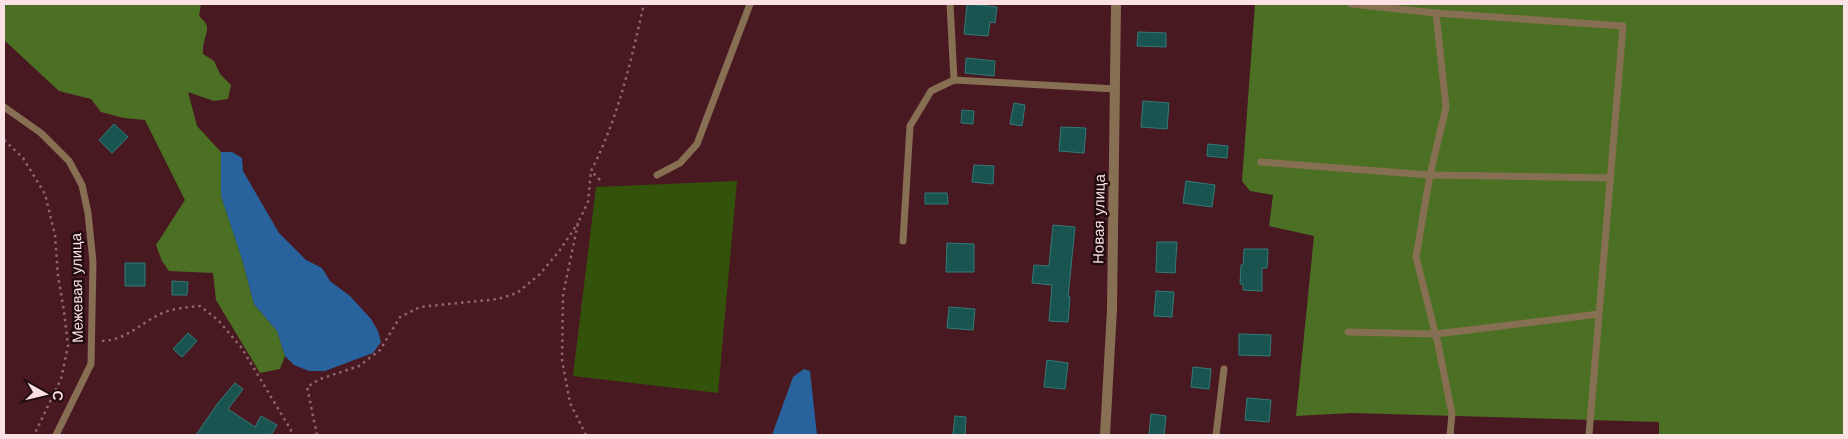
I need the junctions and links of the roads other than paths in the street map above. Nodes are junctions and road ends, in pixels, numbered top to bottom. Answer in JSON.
{"nodes":[{"id":1,"x":750,"y":4,"type":"edge"},
{"id":2,"x":950,"y":4,"type":"edge"},
{"id":3,"x":1116,"y":4,"type":"edge"},
{"id":4,"x":1351,"y":4,"type":"edge"},
{"id":5,"x":1436,"y":13,"type":"junction"},
{"id":6,"x":954,"y":80,"type":"junction"},
{"id":7,"x":1116,"y":90,"type":"junction"},
{"id":8,"x":4,"y":107,"type":"edge"},
{"id":9,"x":1261,"y":162,"type":"dead end"},
{"id":10,"x":657,"y":175,"type":"dead end"},
{"id":11,"x":1430,"y":175,"type":"junction"},
{"id":12,"x":1610,"y":178,"type":"junction"},
{"id":13,"x":903,"y":241,"type":"dead end"},
{"id":14,"x":1599,"y":314,"type":"junction"},
{"id":15,"x":1348,"y":332,"type":"dead end"},
{"id":16,"x":1436,"y":334,"type":"junction"},
{"id":17,"x":1224,"y":369,"type":"dead end"},
{"id":18,"x":56,"y":435,"type":"edge"},
{"id":19,"x":1105,"y":435,"type":"edge"},
{"id":20,"x":1216,"y":435,"type":"edge"},
{"id":21,"x":1450,"y":435,"type":"edge"},
{"id":22,"x":1589,"y":435,"type":"edge"}],
"edges":[{"from":1,"to":10,"type":"lane"},
{"from":2,"to":6,"type":"lane"},
{"from":3,"to":7,"type":"street","name":"Новая улица"},
{"from":4,"to":5,"type":"lane"},
{"from":5,"to":11,"type":"lane"},
{"from":5,"to":12,"type":"lane"},
{"from":6,"to":7,"type":"lane"},
{"from":6,"to":13,"type":"lane"},
{"from":7,"to":19,"type":"street","name":"Новая улица"},
{"from":8,"to":18,"type":"lane","name":"Межевая улица"},
{"from":9,"to":11,"type":"lane"},
{"from":11,"to":12,"type":"lane"},
{"from":11,"to":16,"type":"lane"},
{"from":12,"to":14,"type":"lane"},
{"from":14,"to":16,"type":"lane"},
{"from":14,"to":22,"type":"lane"},
{"from":15,"to":16,"type":"lane"},
{"from":16,"to":21,"type":"lane"},
{"from":17,"to":20,"type":"lane"}]}
